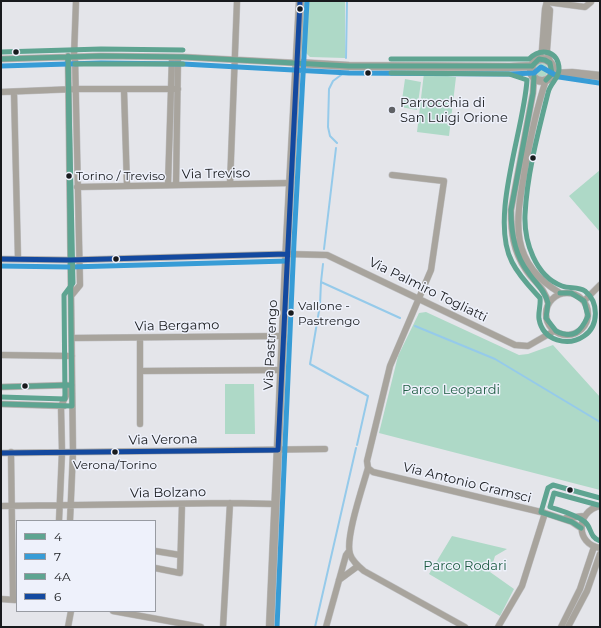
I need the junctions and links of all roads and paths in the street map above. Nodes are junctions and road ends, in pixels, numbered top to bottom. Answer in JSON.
{"nodes":[{"id":1,"x":76,"y":1,"type":"edge"},
{"id":2,"x":237,"y":1,"type":"edge"},
{"id":3,"x":300,"y":1,"type":"edge"},
{"id":4,"x":591,"y":2,"type":"edge"},
{"id":5,"x":547,"y":3,"type":"edge"},
{"id":6,"x":72,"y":56,"type":"junction"},
{"id":7,"x":172,"y":57,"type":"junction"},
{"id":8,"x":178,"y":57,"type":"junction"},
{"id":9,"x":1,"y":59,"type":"edge"},
{"id":10,"x":538,"y":59,"type":"junction"},
{"id":11,"x":234,"y":60,"type":"junction"},
{"id":12,"x":297,"y":63,"type":"junction"},
{"id":13,"x":550,"y":70,"type":"junction"},
{"id":14,"x":533,"y":72,"type":"junction"},
{"id":15,"x":600,"y":76,"type":"edge"},
{"id":16,"x":76,"y":89,"type":"junction"},
{"id":17,"x":170,"y":89,"type":"junction"},
{"id":18,"x":178,"y":89,"type":"junction"},
{"id":19,"x":68,"y":90,"type":"junction"},
{"id":20,"x":124,"y":90,"type":"junction"},
{"id":21,"x":1,"y":92,"type":"edge"},
{"id":22,"x":14,"y":92,"type":"junction"},
{"id":23,"x":392,"y":175,"type":"dead end"},
{"id":24,"x":291,"y":183,"type":"junction"},
{"id":25,"x":230,"y":184,"type":"junction"},
{"id":26,"x":168,"y":185,"type":"junction"},
{"id":27,"x":176,"y":185,"type":"junction"},
{"id":28,"x":127,"y":186,"type":"junction"},
{"id":29,"x":70,"y":187,"type":"junction"},
{"id":30,"x":79,"y":187,"type":"junction"},
{"id":31,"x":287,"y":254,"type":"junction"},
{"id":32,"x":1,"y":259,"type":"edge"},
{"id":33,"x":18,"y":259,"type":"junction"},
{"id":34,"x":70,"y":260,"type":"junction"},
{"id":35,"x":80,"y":260,"type":"junction"},
{"id":36,"x":600,"y":285,"type":"edge"},
{"id":37,"x":560,"y":293,"type":"junction"},
{"id":38,"x":71,"y":296,"type":"junction"},
{"id":39,"x":420,"y":298,"type":"junction"},
{"id":40,"x":584,"y":301,"type":"junction"},
{"id":41,"x":548,"y":303,"type":"junction"},
{"id":42,"x":554,"y":331,"type":"junction"},
{"id":43,"x":284,"y":336,"type":"junction"},
{"id":44,"x":72,"y":338,"type":"junction"},
{"id":45,"x":140,"y":338,"type":"junction"},
{"id":46,"x":1,"y":355,"type":"edge"},
{"id":47,"x":72,"y":356,"type":"junction"},
{"id":48,"x":282,"y":370,"type":"junction"},
{"id":49,"x":140,"y":371,"type":"junction"},
{"id":50,"x":72,"y":385,"type":"junction"},
{"id":51,"x":1,"y":387,"type":"edge"},
{"id":52,"x":1,"y":404,"type":"edge"},
{"id":53,"x":61,"y":406,"type":"junction"},
{"id":54,"x":72,"y":406,"type":"junction"},
{"id":55,"x":140,"y":424,"type":"dead end"},
{"id":56,"x":325,"y":449,"type":"dead end"},
{"id":57,"x":278,"y":450,"type":"junction"},
{"id":58,"x":12,"y":452,"type":"junction"},
{"id":59,"x":62,"y":452,"type":"junction"},
{"id":60,"x":73,"y":452,"type":"junction"},
{"id":61,"x":1,"y":453,"type":"edge"},
{"id":62,"x":368,"y":468,"type":"junction"},
{"id":63,"x":230,"y":503,"type":"junction"},
{"id":64,"x":182,"y":504,"type":"junction"},
{"id":65,"x":276,"y":504,"type":"junction"},
{"id":66,"x":72,"y":505,"type":"junction"},
{"id":67,"x":1,"y":506,"type":"edge"},
{"id":68,"x":13,"y":506,"type":"junction"},
{"id":69,"x":60,"y":506,"type":"junction"},
{"id":70,"x":600,"y":506,"type":"edge"},
{"id":71,"x":546,"y":513,"type":"junction"},
{"id":72,"x":584,"y":516,"type":"junction"},
{"id":73,"x":561,"y":518,"type":"junction"},
{"id":74,"x":59,"y":520,"type":"edge"},
{"id":75,"x":70,"y":520,"type":"edge"},
{"id":76,"x":581,"y":528,"type":"junction"},
{"id":77,"x":597,"y":548,"type":"edge"},
{"id":78,"x":156,"y":551,"type":"edge"},
{"id":79,"x":349,"y":551,"type":"junction"},
{"id":80,"x":600,"y":554,"type":"edge"},
{"id":81,"x":180,"y":555,"type":"junction"},
{"id":82,"x":358,"y":566,"type":"junction"},
{"id":83,"x":156,"y":568,"type":"edge"},
{"id":84,"x":340,"y":580,"type":"junction"},
{"id":85,"x":1,"y":599,"type":"edge"},
{"id":86,"x":15,"y":600,"type":"edge"},
{"id":87,"x":71,"y":612,"type":"edge"},
{"id":88,"x":118,"y":612,"type":"edge"},
{"id":89,"x":68,"y":627,"type":"edge"},
{"id":90,"x":201,"y":627,"type":"edge"},
{"id":91,"x":223,"y":627,"type":"edge"},
{"id":92,"x":270,"y":627,"type":"edge"},
{"id":93,"x":326,"y":627,"type":"edge"},
{"id":94,"x":465,"y":627,"type":"edge"},
{"id":95,"x":498,"y":627,"type":"edge"},
{"id":96,"x":561,"y":627,"type":"edge"},
{"id":97,"x":568,"y":627,"type":"edge"}],
"edges":[{"from":1,"to":6,"type":"street"},
{"from":2,"to":11,"type":"street"},
{"from":3,"to":12,"type":"street","name":"Via Pastrengo"},
{"from":4,"to":5,"type":"street"},
{"from":5,"to":10,"type":"street"},
{"from":5,"to":13,"type":"street"},
{"from":6,"to":7,"type":"street"},
{"from":6,"to":9,"type":"street"},
{"from":6,"to":16,"type":"street"},
{"from":6,"to":19,"type":"street"},
{"from":7,"to":8,"type":"street"},
{"from":7,"to":17,"type":"street"},
{"from":8,"to":11,"type":"street"},
{"from":8,"to":18,"type":"street"},
{"from":10,"to":13,"type":"street"},
{"from":10,"to":14,"type":"street"},
{"from":11,"to":12,"type":"street"},
{"from":11,"to":25,"type":"street"},
{"from":12,"to":14,"type":"street"},
{"from":12,"to":24,"type":"street","name":"Via Pastrengo"},
{"from":13,"to":14,"type":"street"},
{"from":13,"to":15,"type":"street"},
{"from":13,"to":37,"type":"street"},
{"from":14,"to":41,"type":"street"},
{"from":16,"to":19,"type":"street"},
{"from":16,"to":20,"type":"street"},
{"from":16,"to":30,"type":"street"},
{"from":17,"to":18,"type":"street"},
{"from":17,"to":20,"type":"street"},
{"from":17,"to":26,"type":"street"},
{"from":18,"to":27,"type":"street"},
{"from":19,"to":22,"type":"street"},
{"from":19,"to":29,"type":"street"},
{"from":20,"to":28,"type":"street"},
{"from":21,"to":22,"type":"street"},
{"from":22,"to":33,"type":"street"},
{"from":23,"to":39,"type":"street"},
{"from":24,"to":25,"type":"street","name":"Via Treviso"},
{"from":24,"to":31,"type":"street","name":"Via Pastrengo"},
{"from":25,"to":27,"type":"street","name":"Via Treviso"},
{"from":26,"to":27,"type":"street","name":"Via Treviso"},
{"from":26,"to":28,"type":"street","name":"Via Treviso"},
{"from":28,"to":30,"type":"street","name":"Via Treviso"},
{"from":29,"to":30,"type":"street","name":"Via Treviso"},
{"from":29,"to":34,"type":"street"},
{"from":30,"to":35,"type":"street"},
{"from":31,"to":35,"type":"street","name":"Via Palmiro Togliatti"},
{"from":31,"to":39,"type":"street","name":"Via Palmiro Togliatti"},
{"from":31,"to":43,"type":"street","name":"Via Pastrengo"},
{"from":32,"to":33,"type":"street","name":"Via Palmiro Togliatti"},
{"from":33,"to":34,"type":"street","name":"Via Palmiro Togliatti"},
{"from":34,"to":35,"type":"street","name":"Via Palmiro Togliatti"},
{"from":34,"to":38,"type":"street"},
{"from":35,"to":38,"type":"street"},
{"from":36,"to":40,"type":"street"},
{"from":37,"to":40,"type":"street"},
{"from":37,"to":41,"type":"street"},
{"from":38,"to":44,"type":"street"},
{"from":39,"to":42,"type":"street","name":"Via Palmiro Togliatti"},
{"from":39,"to":62,"type":"street"},
{"from":40,"to":42,"type":"street"},
{"from":41,"to":42,"type":"street"},
{"from":43,"to":45,"type":"street","name":"Via Bergamo"},
{"from":43,"to":48,"type":"street","name":"Via Pastrengo"},
{"from":44,"to":45,"type":"street","name":"Via Bergamo"},
{"from":44,"to":47,"type":"street"},
{"from":45,"to":49,"type":"street"},
{"from":46,"to":47,"type":"street"},
{"from":47,"to":50,"type":"street"},
{"from":48,"to":49,"type":"street"},
{"from":48,"to":57,"type":"street","name":"Via Pastrengo"},
{"from":49,"to":55,"type":"street"},
{"from":50,"to":51,"type":"street"},
{"from":50,"to":53,"type":"street"},
{"from":50,"to":54,"type":"street"},
{"from":52,"to":53,"type":"street"},
{"from":53,"to":54,"type":"street"},
{"from":53,"to":59,"type":"street"},
{"from":54,"to":60,"type":"street"},
{"from":56,"to":57,"type":"street","name":"Via Verona"},
{"from":57,"to":60,"type":"street","name":"Via Verona"},
{"from":57,"to":65,"type":"street","name":"Via Pastrengo"},
{"from":58,"to":59,"type":"street","name":"Via Verona"},
{"from":58,"to":61,"type":"street","name":"Via Verona"},
{"from":58,"to":68,"type":"street"},
{"from":59,"to":60,"type":"street","name":"Via Verona"},
{"from":59,"to":69,"type":"street"},
{"from":60,"to":66,"type":"street"},
{"from":62,"to":71,"type":"street","name":"Via Antonio Gramsci"},
{"from":62,"to":79,"type":"street"},
{"from":63,"to":64,"type":"street","name":"Via Bolzano"},
{"from":63,"to":65,"type":"street","name":"Via Bolzano"},
{"from":63,"to":91,"type":"street"},
{"from":64,"to":66,"type":"street","name":"Via Bolzano"},
{"from":64,"to":81,"type":"street"},
{"from":65,"to":92,"type":"street","name":"Via Pastrengo"},
{"from":66,"to":69,"type":"street","name":"Via Bolzano"},
{"from":66,"to":75,"type":"street"},
{"from":67,"to":68,"type":"street","name":"Via Bolzano"},
{"from":68,"to":69,"type":"street","name":"Via Bolzano"},
{"from":68,"to":86,"type":"street"},
{"from":69,"to":74,"type":"street"},
{"from":70,"to":72,"type":"street"},
{"from":71,"to":73,"type":"street","name":"Via Antonio Gramsci"},
{"from":71,"to":95,"type":"street"},
{"from":72,"to":73,"type":"street","name":"Via Antonio Gramsci"},
{"from":72,"to":76,"type":"street"},
{"from":73,"to":76,"type":"street","name":"Via Antonio Gramsci"},
{"from":76,"to":77,"type":"street"},
{"from":77,"to":96,"type":"street"},
{"from":78,"to":81,"type":"street"},
{"from":79,"to":82,"type":"street"},
{"from":79,"to":84,"type":"street"},
{"from":80,"to":97,"type":"street"},
{"from":81,"to":83,"type":"street"},
{"from":82,"to":84,"type":"street"},
{"from":82,"to":94,"type":"street"},
{"from":84,"to":93,"type":"street"},
{"from":85,"to":86,"type":"street"},
{"from":87,"to":89,"type":"street"},
{"from":88,"to":90,"type":"street"}]}
